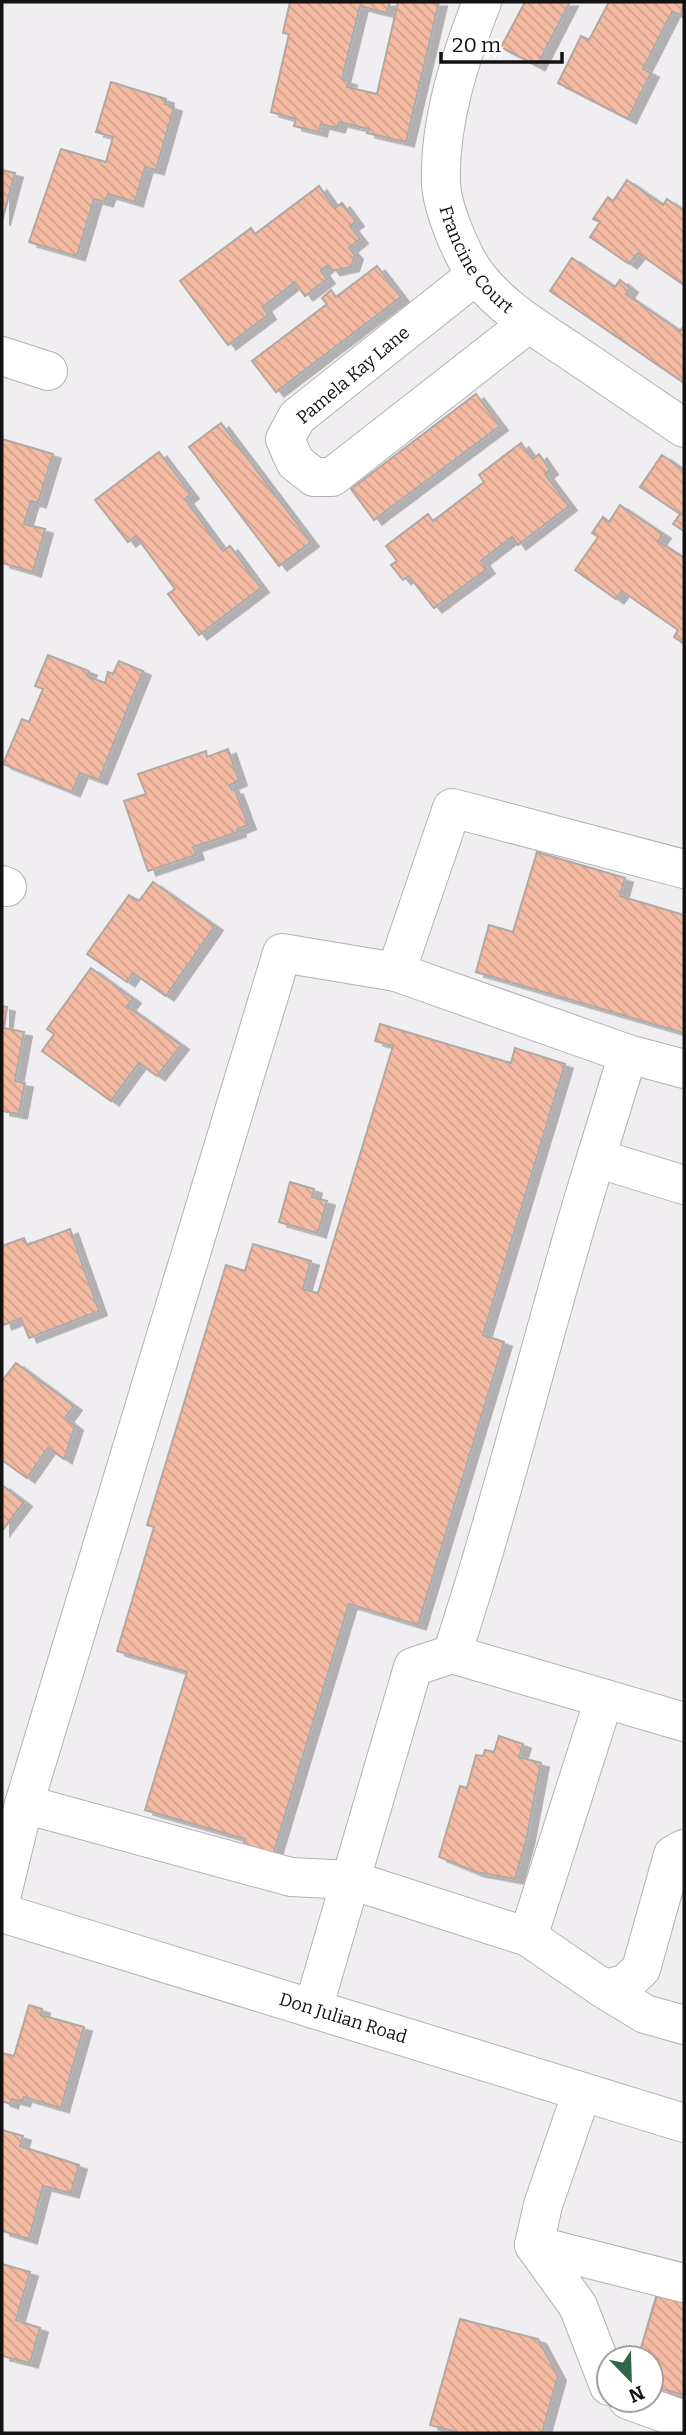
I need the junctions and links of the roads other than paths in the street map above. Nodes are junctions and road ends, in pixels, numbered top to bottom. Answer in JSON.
{"nodes":[{"id":1,"x":482,"y":2,"type":"edge"},
{"id":2,"x":477,"y":275,"type":"junction"},
{"id":3,"x":529,"y":323,"type":"junction"},
{"id":4,"x":2,"y":356,"type":"edge"},
{"id":5,"x":48,"y":371,"type":"dead end"},
{"id":6,"x":684,"y":428,"type":"edge"},
{"id":7,"x":684,"y":869,"type":"edge"},
{"id":8,"x":396,"y":972,"type":"junction"},
{"id":9,"x":628,"y":1054,"type":"junction"},
{"id":10,"x":684,"y":1069,"type":"edge"},
{"id":11,"x":596,"y":1158,"type":"junction"},
{"id":12,"x":684,"y":1185,"type":"edge"},
{"id":13,"x":452,"y":1654,"type":"junction"},
{"id":14,"x":604,"y":1699,"type":"junction"},
{"id":15,"x":684,"y":1722,"type":"edge"},
{"id":16,"x":24,"y":1804,"type":"junction"},
{"id":17,"x":684,"y":1849,"type":"edge"},
{"id":18,"x":351,"y":1880,"type":"junction"},
{"id":19,"x":2,"y":1894,"type":"edge"},
{"id":20,"x":2,"y":1913,"type":"edge"},
{"id":21,"x":528,"y":1937,"type":"junction"},
{"id":22,"x":604,"y":1989,"type":"junction"},
{"id":23,"x":313,"y":2009,"type":"junction"},
{"id":24,"x":684,"y":2025,"type":"edge"},
{"id":25,"x":582,"y":2092,"type":"junction"},
{"id":26,"x":684,"y":2123,"type":"edge"},
{"id":27,"x":534,"y":2245,"type":"junction"},
{"id":28,"x":684,"y":2283,"type":"edge"},
{"id":29,"x":595,"y":2350,"type":"edge"},
{"id":30,"x":665,"y":2413,"type":"edge"},
{"id":31,"x":684,"y":2420,"type":"edge"}],
"edges":[{"from":1,"to":2,"type":"street","name":"Francine Court"},
{"from":2,"to":3,"type":"street","name":"Francine Court"},
{"from":2,"to":3,"type":"street","name":"Pamela Kay Lane"},
{"from":3,"to":6,"type":"street","name":"Francine Court"},
{"from":4,"to":5,"type":"street"},
{"from":7,"to":8,"type":"street"},
{"from":8,"to":9,"type":"street"},
{"from":8,"to":16,"type":"street"},
{"from":9,"to":10,"type":"street"},
{"from":9,"to":11,"type":"street"},
{"from":11,"to":12,"type":"street"},
{"from":11,"to":13,"type":"street"},
{"from":13,"to":14,"type":"street"},
{"from":13,"to":18,"type":"street"},
{"from":14,"to":15,"type":"street"},
{"from":14,"to":21,"type":"street"},
{"from":16,"to":18,"type":"street"},
{"from":16,"to":19,"type":"street"},
{"from":17,"to":22,"type":"street"},
{"from":18,"to":21,"type":"street"},
{"from":18,"to":23,"type":"street"},
{"from":20,"to":23,"type":"street","name":"Don Julian Road"},
{"from":21,"to":22,"type":"street"},
{"from":22,"to":24,"type":"street"},
{"from":23,"to":25,"type":"street","name":"Don Julian Road"},
{"from":25,"to":26,"type":"street","name":"Don Julian Road"},
{"from":25,"to":27,"type":"street"},
{"from":27,"to":28,"type":"street"},
{"from":27,"to":29,"type":"street"},
{"from":30,"to":31,"type":"street"}]}
